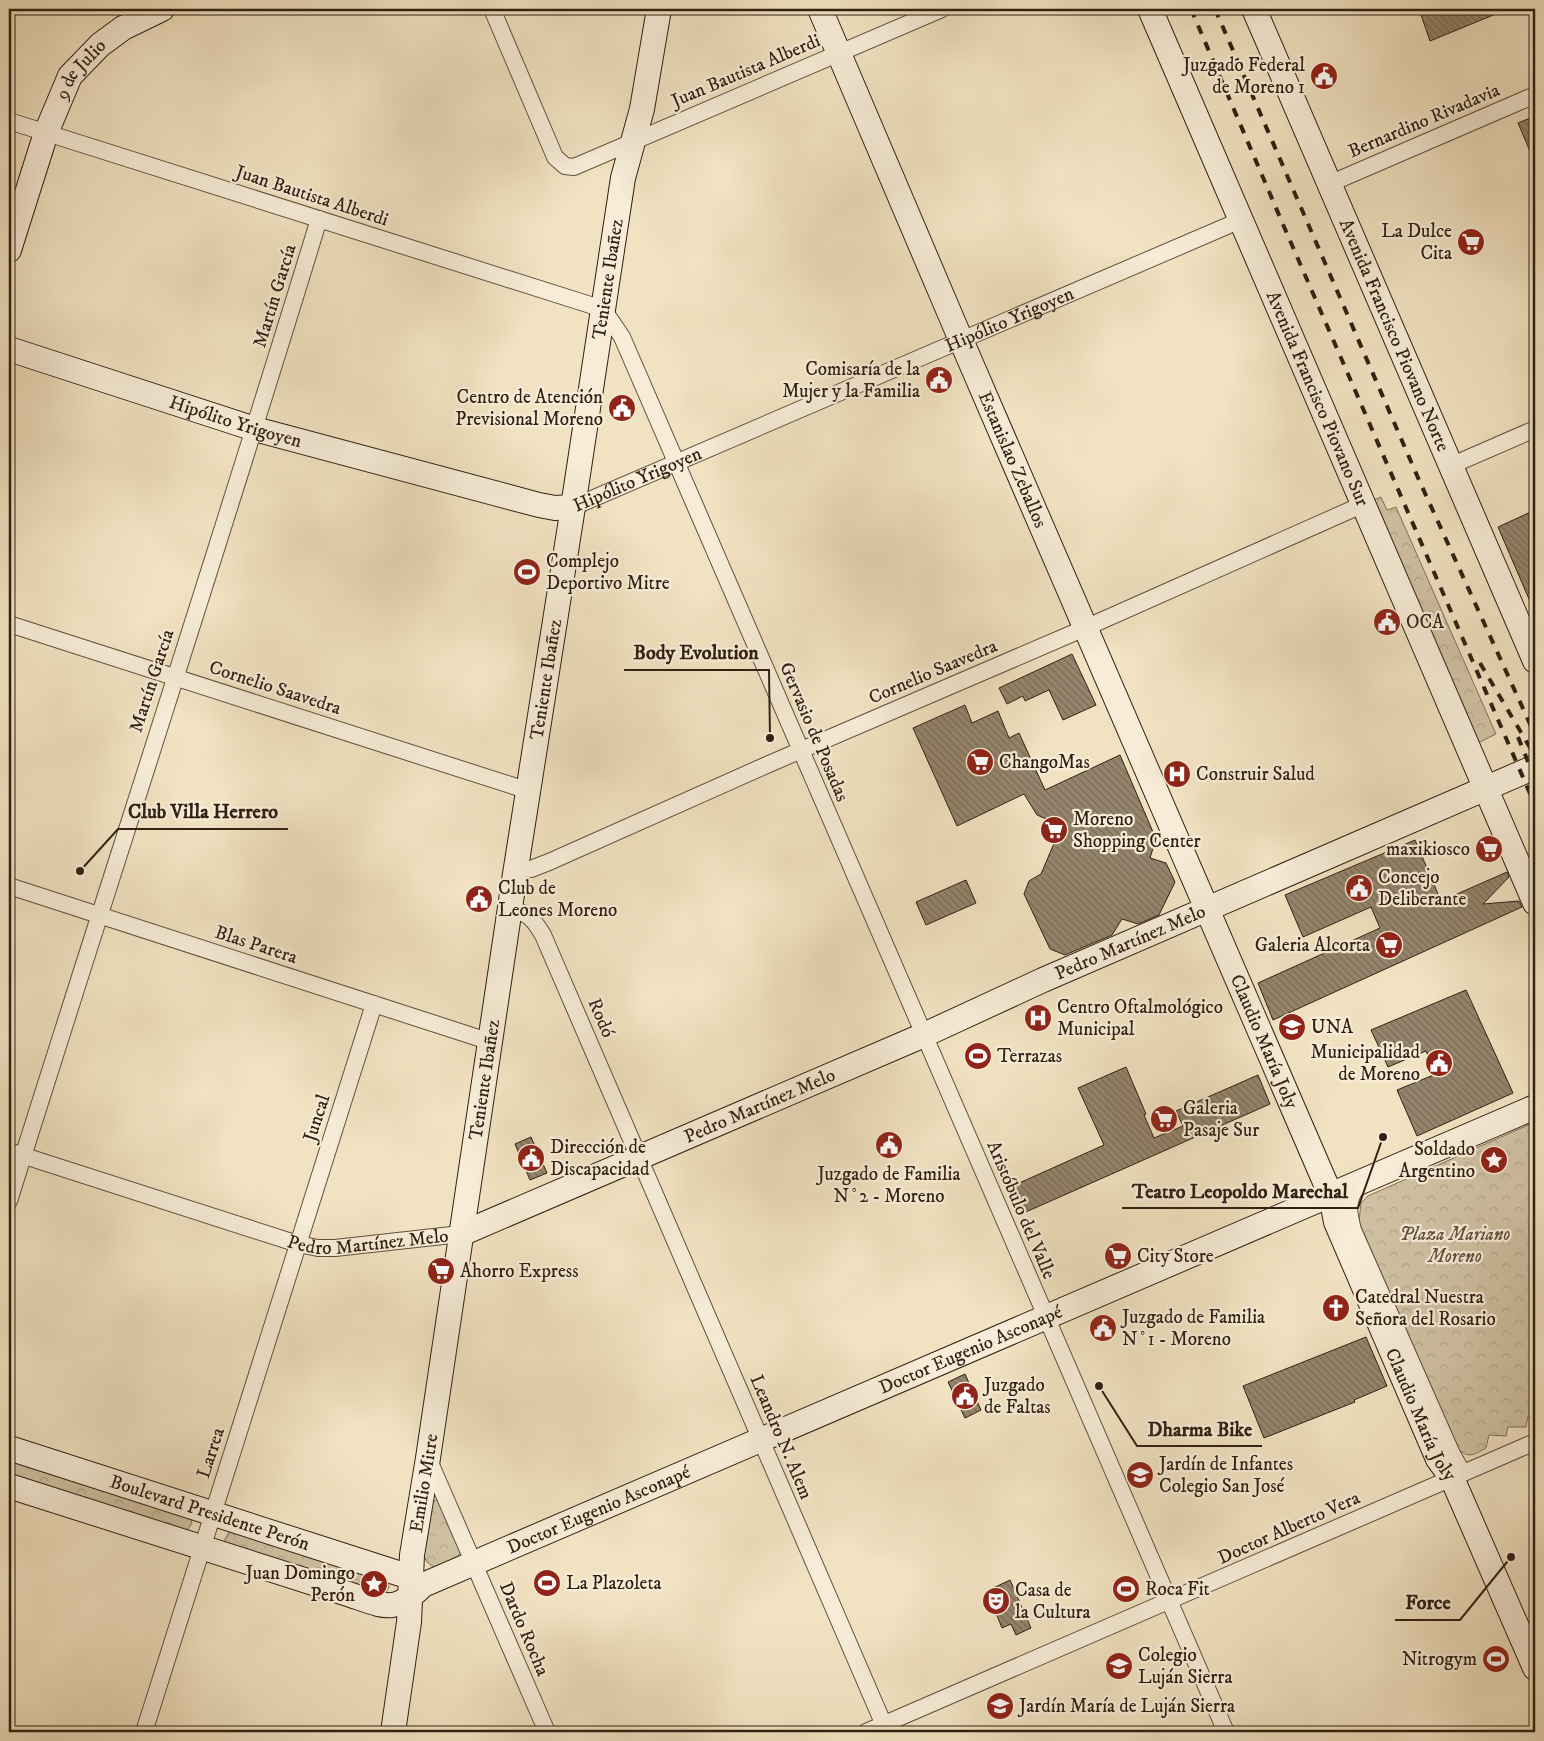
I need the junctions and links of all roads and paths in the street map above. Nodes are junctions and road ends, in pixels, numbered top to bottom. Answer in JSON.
{"nodes":[{"id":1,"x":492,"y":9,"type":"edge"},
{"id":2,"x":659,"y":9,"type":"edge"},
{"id":3,"x":820,"y":9,"type":"edge"},
{"id":4,"x":942,"y":9,"type":"edge"},
{"id":5,"x":1150,"y":9,"type":"edge"},
{"id":6,"x":1254,"y":9,"type":"edge"},
{"id":7,"x":156,"y":10,"type":"edge"},
{"id":8,"x":839,"y":53,"type":"junction"},
{"id":9,"x":1535,"y":95,"type":"edge"},
{"id":10,"x":9,"y":121,"type":"edge"},
{"id":11,"x":46,"y":133,"type":"junction"},
{"id":12,"x":633,"y":141,"type":"junction"},
{"id":13,"x":1329,"y":184,"type":"junction"},
{"id":14,"x":319,"y":219,"type":"junction"},
{"id":15,"x":1241,"y":220,"type":"junction"},
{"id":16,"x":9,"y":250,"type":"edge"},
{"id":17,"x":603,"y":309,"type":"junction"},
{"id":18,"x":961,"y":340,"type":"junction"},
{"id":19,"x":9,"y":349,"type":"edge"},
{"id":20,"x":255,"y":429,"type":"junction"},
{"id":21,"x":1535,"y":429,"type":"edge"},
{"id":22,"x":676,"y":463,"type":"junction"},
{"id":23,"x":1450,"y":466,"type":"junction"},
{"id":24,"x":1364,"y":504,"type":"junction"},
{"id":25,"x":573,"y":507,"type":"junction"},
{"id":26,"x":9,"y":624,"type":"edge"},
{"id":27,"x":1086,"y":628,"type":"junction"},
{"id":28,"x":1535,"y":661,"type":"edge"},
{"id":29,"x":174,"y":677,"type":"junction"},
{"id":30,"x":801,"y":751,"type":"junction"},
{"id":31,"x":1535,"y":767,"type":"edge"},
{"id":32,"x":1487,"y":788,"type":"junction"},
{"id":33,"x":529,"y":791,"type":"junction"},
{"id":34,"x":516,"y":868,"type":"junction"},
{"id":35,"x":9,"y":886,"type":"edge"},
{"id":36,"x":1535,"y":903,"type":"edge"},
{"id":37,"x":510,"y":908,"type":"junction"},
{"id":38,"x":1207,"y":910,"type":"junction"},
{"id":39,"x":99,"y":914,"type":"junction"},
{"id":40,"x":374,"y":1004,"type":"junction"},
{"id":41,"x":924,"y":1035,"type":"junction"},
{"id":42,"x":491,"y":1042,"type":"junction"},
{"id":43,"x":1535,"y":1107,"type":"edge"},
{"id":44,"x":16,"y":1153,"type":"edge"},
{"id":45,"x":639,"y":1158,"type":"junction"},
{"id":46,"x":1359,"y":1184,"type":"junction"},
{"id":47,"x":1331,"y":1196,"type":"junction"},
{"id":48,"x":9,"y":1201,"type":"edge"},
{"id":49,"x":461,"y":1234,"type":"junction"},
{"id":50,"x":298,"y":1244,"type":"junction"},
{"id":51,"x":1046,"y":1318,"type":"junction"},
{"id":52,"x":761,"y":1441,"type":"junction"},
{"id":53,"x":1535,"y":1442,"type":"edge"},
{"id":54,"x":9,"y":1448,"type":"edge"},
{"id":55,"x":428,"y":1458,"type":"junction"},
{"id":56,"x":1458,"y":1476,"type":"junction"},
{"id":57,"x":9,"y":1486,"type":"edge"},
{"id":58,"x":213,"y":1514,"type":"junction"},
{"id":59,"x":202,"y":1548,"type":"junction"},
{"id":60,"x":474,"y":1564,"type":"junction"},
{"id":61,"x":410,"y":1588,"type":"junction"},
{"id":62,"x":1169,"y":1602,"type":"junction"},
{"id":63,"x":1535,"y":1668,"type":"edge"},
{"id":64,"x":885,"y":1729,"type":"edge"},
{"id":65,"x":144,"y":1732,"type":"edge"},
{"id":66,"x":393,"y":1732,"type":"edge"},
{"id":67,"x":547,"y":1732,"type":"edge"},
{"id":68,"x":866,"y":1732,"type":"edge"},
{"id":69,"x":1226,"y":1732,"type":"edge"}],
"edges":[{"from":1,"to":12,"type":"street","name":"Juan Bautista Alberdi"},
{"from":2,"to":12,"type":"street","name":"Teniente Ibañez"},
{"from":3,"to":8,"type":"street","name":"Estanislao Zeballos"},
{"from":4,"to":8,"type":"street","name":"Juan Bautista Alberdi"},
{"from":5,"to":15,"type":"street","name":"Avenida Francisco Piovano Sur"},
{"from":6,"to":13,"type":"street","name":"Avenida Francisco Piovano Norte"},
{"from":7,"to":11,"type":"street","name":"9 de Julio"},
{"from":8,"to":12,"type":"street","name":"Juan Bautista Alberdi"},
{"from":8,"to":18,"type":"street","name":"Estanislao Zeballos"},
{"from":9,"to":13,"type":"street","name":"Bernardino Rivadavia"},
{"from":10,"to":11,"type":"street","name":"Juan Bautista Alberdi"},
{"from":11,"to":14,"type":"street","name":"Juan Bautista Alberdi"},
{"from":11,"to":16,"type":"street","name":"9 de Julio"},
{"from":12,"to":17,"type":"street","name":"Teniente Ibañez"},
{"from":13,"to":23,"type":"street","name":"Avenida Francisco Piovano Norte"},
{"from":14,"to":17,"type":"street","name":"Juan Bautista Alberdi"},
{"from":14,"to":20,"type":"street","name":"Martín García"},
{"from":15,"to":18,"type":"street","name":"Hipólito Yrigoyen"},
{"from":15,"to":24,"type":"street","name":"Avenida Francisco Piovano Sur"},
{"from":17,"to":22,"type":"street","name":"Gervasio de Posadas"},
{"from":17,"to":25,"type":"street","name":"Teniente Ibañez"},
{"from":18,"to":22,"type":"street","name":"Hipólito Yrigoyen"},
{"from":18,"to":27,"type":"street","name":"Estanislao Zeballos"},
{"from":19,"to":20,"type":"street","name":"Hipólito Yrigoyen"},
{"from":20,"to":25,"type":"street","name":"Hipólito Yrigoyen"},
{"from":20,"to":29,"type":"street","name":"Martín García"},
{"from":21,"to":23,"type":"street"},
{"from":22,"to":25,"type":"street","name":"Hipólito Yrigoyen"},
{"from":22,"to":30,"type":"street","name":"Gervasio de Posadas"},
{"from":23,"to":28,"type":"street","name":"Avenida Francisco Piovano Norte"},
{"from":24,"to":27,"type":"street","name":"Cornelio Saavedra"},
{"from":24,"to":32,"type":"street","name":"Avenida Francisco Piovano Sur"},
{"from":25,"to":33,"type":"street","name":"Teniente Ibañez"},
{"from":26,"to":29,"type":"street","name":"Cornelio Saavedra"},
{"from":27,"to":30,"type":"street","name":"Cornelio Saavedra"},
{"from":27,"to":38,"type":"street","name":"Estanislao Zeballos"},
{"from":29,"to":33,"type":"street","name":"Cornelio Saavedra"},
{"from":29,"to":39,"type":"street","name":"Martín García"},
{"from":30,"to":34,"type":"street","name":"Cornelio Saavedra"},
{"from":30,"to":41,"type":"street","name":"Gervasio de Posadas"},
{"from":31,"to":32,"type":"street","name":"Pedro Martínez Melo"},
{"from":32,"to":36,"type":"street","name":"Avenida Francisco Piovano Sur"},
{"from":32,"to":38,"type":"street","name":"Pedro Martínez Melo"},
{"from":33,"to":34,"type":"street","name":"Teniente Ibañez"},
{"from":34,"to":37,"type":"street","name":"Teniente Ibañez"},
{"from":35,"to":39,"type":"street","name":"Blas Parera"},
{"from":37,"to":42,"type":"street","name":"Teniente Ibañez"},
{"from":37,"to":45,"type":"street","name":"Rodó"},
{"from":38,"to":41,"type":"street","name":"Pedro Martínez Melo"},
{"from":38,"to":47,"type":"street","name":"Claudio María Joly"},
{"from":39,"to":40,"type":"street","name":"Blas Parera"},
{"from":39,"to":44,"type":"street","name":"Martín García"},
{"from":40,"to":42,"type":"street","name":"Blas Parera"},
{"from":40,"to":50,"type":"street","name":"Juncal"},
{"from":41,"to":45,"type":"street","name":"Pedro Martínez Melo"},
{"from":41,"to":51,"type":"street","name":"Aristóbulo del Valle"},
{"from":42,"to":49,"type":"street","name":"Teniente Ibañez"},
{"from":43,"to":46,"type":"street","name":"Doctor Eugenio Asconapé"},
{"from":44,"to":48,"type":"street","name":"Martín García"},
{"from":44,"to":50,"type":"street","name":"Pedro Martínez Melo"},
{"from":45,"to":49,"type":"street","name":"Pedro Martínez Melo"},
{"from":45,"to":52,"type":"street","name":"Leandro N. Alem"},
{"from":46,"to":47,"type":"street","name":"Doctor Eugenio Asconapé"},
{"from":46,"to":56,"type":"street","name":"Claudio María Joly"},
{"from":47,"to":51,"type":"street","name":"Doctor Eugenio Asconapé"},
{"from":47,"to":56,"type":"street","name":"Claudio María Joly"},
{"from":49,"to":50,"type":"street","name":"Pedro Martínez Melo"},
{"from":49,"to":55,"type":"street","name":"Emilio Mitre"},
{"from":50,"to":58,"type":"street","name":"Larrea"},
{"from":51,"to":52,"type":"street","name":"Doctor Eugenio Asconapé"},
{"from":51,"to":62,"type":"street","name":"Aristóbulo del Valle"},
{"from":52,"to":60,"type":"street","name":"Doctor Eugenio Asconapé"},
{"from":52,"to":64,"type":"street","name":"Leandro N. Alem"},
{"from":53,"to":56,"type":"street","name":"Doctor Alberto Vera"},
{"from":54,"to":58,"type":"street","name":"Boulevard Presidente Perón"},
{"from":55,"to":60,"type":"street","name":"Dardo Rocha"},
{"from":55,"to":61,"type":"street","name":"Emilio Mitre"},
{"from":56,"to":62,"type":"street","name":"Doctor Alberto Vera"},
{"from":56,"to":63,"type":"street","name":"Claudio María Joly"},
{"from":57,"to":59,"type":"street","name":"Boulevard Presidente Perón"},
{"from":58,"to":59,"type":"street","name":"Larrea"},
{"from":58,"to":61,"type":"street","name":"Boulevard Presidente Perón"},
{"from":59,"to":61,"type":"street","name":"Boulevard Presidente Perón"},
{"from":59,"to":65,"type":"street","name":"Larrea"},
{"from":60,"to":61,"type":"street","name":"Doctor Eugenio Asconapé"},
{"from":60,"to":67,"type":"street","name":"Dardo Rocha"},
{"from":61,"to":66,"type":"street","name":"Emilio Mitre"},
{"from":62,"to":64,"type":"street","name":"Doctor Alberto Vera"},
{"from":62,"to":69,"type":"street","name":"Aristóbulo del Valle"},
{"from":64,"to":68,"type":"street","name":"Doctor Alberto Vera"}]}
